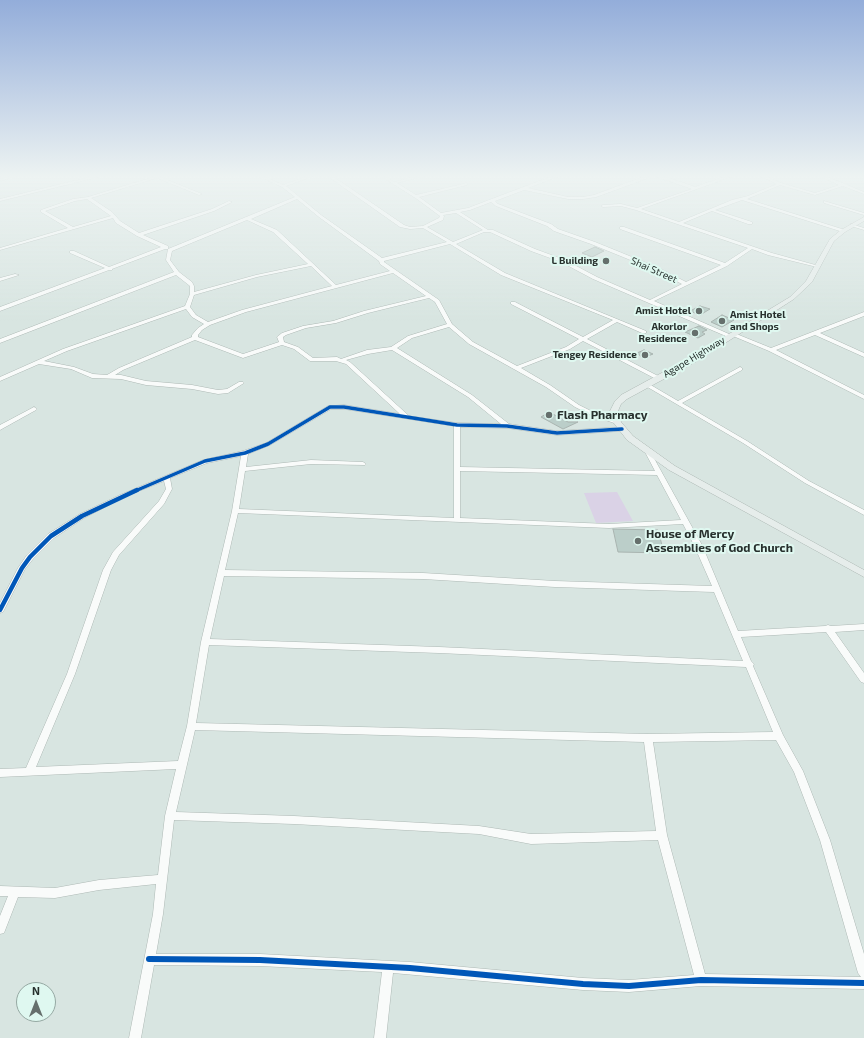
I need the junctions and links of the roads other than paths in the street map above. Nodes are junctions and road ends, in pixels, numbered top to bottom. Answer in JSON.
{"nodes":[{"id":1,"x":63,"y":223,"type":"edge"},
{"id":2,"x":88,"y":223,"type":"edge"},
{"id":3,"x":122,"y":223,"type":"edge"},
{"id":4,"x":173,"y":223,"type":"edge"},
{"id":5,"x":236,"y":223,"type":"edge"},
{"id":6,"x":258,"y":223,"type":"edge"},
{"id":7,"x":331,"y":223,"type":"edge"},
{"id":8,"x":398,"y":223,"type":"edge"},
{"id":9,"x":428,"y":223,"type":"edge"},
{"id":10,"x":476,"y":223,"type":"edge"},
{"id":11,"x":545,"y":223,"type":"edge"},
{"id":12,"x":680,"y":223,"type":"edge"},
{"id":13,"x":819,"y":223,"type":"edge"},
{"id":14,"x":856,"y":223,"type":"edge"},
{"id":15,"x":853,"y":225,"type":"junction"},
{"id":16,"x":424,"y":227,"type":"junction"},
{"id":17,"x":71,"y":228,"type":"junction"},
{"id":18,"x":622,"y":228,"type":"dead end"},
{"id":19,"x":864,"y":229,"type":"edge"},
{"id":20,"x":486,"y":230,"type":"junction"},
{"id":21,"x":843,"y":231,"type":"junction"},
{"id":22,"x":139,"y":235,"type":"junction"},
{"id":23,"x":450,"y":244,"type":"junction"},
{"id":24,"x":751,"y":248,"type":"junction"},
{"id":25,"x":0,"y":249,"type":"edge"},
{"id":26,"x":168,"y":249,"type":"junction"},
{"id":27,"x":72,"y":252,"type":"dead end"},
{"id":28,"x":381,"y":260,"type":"junction"},
{"id":29,"x":311,"y":265,"type":"junction"},
{"id":30,"x":725,"y":265,"type":"junction"},
{"id":31,"x":817,"y":266,"type":"junction"},
{"id":32,"x":110,"y":269,"type":"junction"},
{"id":33,"x":394,"y":271,"type":"junction"},
{"id":34,"x":177,"y":273,"type":"junction"},
{"id":35,"x":17,"y":275,"type":"dead end"},
{"id":36,"x":0,"y":280,"type":"edge"},
{"id":37,"x":685,"y":284,"type":"junction"},
{"id":38,"x":336,"y":287,"type":"junction"},
{"id":39,"x":192,"y":294,"type":"junction"},
{"id":40,"x":430,"y":296,"type":"junction"},
{"id":41,"x":651,"y":301,"type":"junction"},
{"id":42,"x":513,"y":303,"type":"dead end"},
{"id":43,"x":0,"y":304,"type":"edge"},
{"id":44,"x":7,"y":306,"type":"junction"},
{"id":45,"x":188,"y":307,"type":"junction"},
{"id":46,"x":0,"y":309,"type":"edge"},
{"id":47,"x":864,"y":314,"type":"edge"},
{"id":48,"x":616,"y":320,"type":"junction"},
{"id":49,"x":208,"y":324,"type":"junction"},
{"id":50,"x":450,"y":325,"type":"junction"},
{"id":51,"x":644,"y":332,"type":"dead end"},
{"id":52,"x":815,"y":333,"type":"junction"},
{"id":53,"x":731,"y":335,"type":"junction"},
{"id":54,"x":195,"y":338,"type":"junction"},
{"id":55,"x":582,"y":340,"type":"junction"},
{"id":56,"x":0,"y":341,"type":"edge"},
{"id":57,"x":282,"y":343,"type":"junction"},
{"id":58,"x":393,"y":348,"type":"junction"},
{"id":59,"x":771,"y":350,"type":"junction"},
{"id":60,"x":864,"y":355,"type":"edge"},
{"id":61,"x":342,"y":360,"type":"junction"},
{"id":62,"x":38,"y":362,"type":"junction"},
{"id":63,"x":517,"y":368,"type":"junction"},
{"id":64,"x":740,"y":369,"type":"dead end"},
{"id":65,"x":109,"y":376,"type":"junction"},
{"id":66,"x":658,"y":378,"type":"junction"},
{"id":67,"x":0,"y":379,"type":"edge"},
{"id":68,"x":241,"y":383,"type":"dead end"},
{"id":69,"x":647,"y":385,"type":"junction"},
{"id":70,"x":864,"y":397,"type":"edge"},
{"id":71,"x":678,"y":403,"type":"junction"},
{"id":72,"x":34,"y":409,"type":"dead end"},
{"id":73,"x":408,"y":418,"type":"junction"},
{"id":74,"x":617,"y":422,"type":"junction"},
{"id":75,"x":458,"y":425,"type":"junction"},
{"id":76,"x":507,"y":426,"type":"junction"},
{"id":77,"x":0,"y":428,"type":"edge"},
{"id":78,"x":622,"y":429,"type":"junction"},
{"id":79,"x":648,"y":452,"type":"junction"},
{"id":80,"x":245,"y":453,"type":"junction"},
{"id":81,"x":363,"y":464,"type":"dead end"},
{"id":82,"x":242,"y":469,"type":"junction"},
{"id":83,"x":457,"y":469,"type":"junction"},
{"id":84,"x":658,"y":473,"type":"junction"},
{"id":85,"x":167,"y":477,"type":"junction"},
{"id":86,"x":235,"y":511,"type":"junction"},
{"id":87,"x":862,"y":511,"type":"edge"},
{"id":88,"x":457,"y":519,"type":"junction"},
{"id":89,"x":685,"y":522,"type":"junction"},
{"id":90,"x":220,"y":573,"type":"junction"},
{"id":91,"x":864,"y":574,"type":"edge"},
{"id":92,"x":716,"y":589,"type":"junction"},
{"id":93,"x":0,"y":610,"type":"edge"},
{"id":94,"x":864,"y":627,"type":"edge"},
{"id":95,"x":828,"y":628,"type":"junction"},
{"id":96,"x":735,"y":634,"type":"junction"},
{"id":97,"x":205,"y":642,"type":"junction"},
{"id":98,"x":750,"y":664,"type":"junction"},
{"id":99,"x":864,"y":680,"type":"edge"},
{"id":100,"x":191,"y":726,"type":"junction"},
{"id":101,"x":780,"y":736,"type":"junction"},
{"id":102,"x":648,"y":738,"type":"junction"},
{"id":103,"x":181,"y":765,"type":"junction"},
{"id":104,"x":29,"y":772,"type":"junction"},
{"id":105,"x":0,"y":773,"type":"edge"},
{"id":106,"x":170,"y":816,"type":"junction"},
{"id":107,"x":662,"y":835,"type":"junction"},
{"id":108,"x":162,"y":879,"type":"junction"},
{"id":109,"x":0,"y":891,"type":"edge"},
{"id":110,"x":15,"y":891,"type":"junction"},
{"id":111,"x":0,"y":929,"type":"edge"},
{"id":112,"x":149,"y":959,"type":"junction"},
{"id":113,"x":388,"y":967,"type":"junction"},
{"id":114,"x":864,"y":973,"type":"edge"},
{"id":115,"x":701,"y":980,"type":"junction"},
{"id":116,"x":864,"y":982,"type":"edge"},
{"id":117,"x":135,"y":1038,"type":"edge"},
{"id":118,"x":380,"y":1038,"type":"edge"}],
"edges":[{"from":1,"to":17,"type":"street"},
{"from":2,"to":17,"type":"street"},
{"from":3,"to":22,"type":"street"},
{"from":4,"to":22,"type":"street"},
{"from":5,"to":26,"type":"street"},
{"from":6,"to":29,"type":"street"},
{"from":7,"to":28,"type":"street"},
{"from":8,"to":16,"type":"street"},
{"from":9,"to":16,"type":"street"},
{"from":10,"to":20,"type":"street"},
{"from":11,"to":37,"type":"street","name":"Shai Street"},
{"from":12,"to":24,"type":"street"},
{"from":13,"to":21,"type":"street"},
{"from":14,"to":15,"type":"street","name":"Agape Highway"},
{"from":15,"to":19,"type":"street"},
{"from":15,"to":21,"type":"street","name":"Agape Highway"},
{"from":16,"to":23,"type":"street"},
{"from":17,"to":25,"type":"street"},
{"from":18,"to":30,"type":"street"},
{"from":20,"to":23,"type":"street"},
{"from":20,"to":41,"type":"street"},
{"from":21,"to":31,"type":"street","name":"Agape Highway"},
{"from":22,"to":26,"type":"street"},
{"from":23,"to":28,"type":"street"},
{"from":23,"to":48,"type":"street"},
{"from":24,"to":30,"type":"street","name":"Shai Street"},
{"from":24,"to":31,"type":"street"},
{"from":26,"to":32,"type":"street"},
{"from":26,"to":34,"type":"street"},
{"from":27,"to":32,"type":"street"},
{"from":28,"to":33,"type":"street"},
{"from":29,"to":38,"type":"street"},
{"from":29,"to":39,"type":"street"},
{"from":30,"to":37,"type":"street","name":"Shai Street"},
{"from":31,"to":53,"type":"street","name":"Agape Highway"},
{"from":32,"to":44,"type":"street"},
{"from":33,"to":38,"type":"street"},
{"from":33,"to":40,"type":"street"},
{"from":34,"to":39,"type":"street"},
{"from":34,"to":56,"type":"street"},
{"from":35,"to":36,"type":"street"},
{"from":37,"to":41,"type":"street","name":"Shai Street"},
{"from":38,"to":49,"type":"street"},
{"from":39,"to":45,"type":"street"},
{"from":40,"to":50,"type":"street"},
{"from":40,"to":57,"type":"street"},
{"from":41,"to":53,"type":"street"},
{"from":42,"to":55,"type":"street"},
{"from":43,"to":44,"type":"street"},
{"from":44,"to":46,"type":"street"},
{"from":45,"to":49,"type":"street"},
{"from":45,"to":62,"type":"street"},
{"from":47,"to":52,"type":"street"},
{"from":48,"to":51,"type":"street"},
{"from":48,"to":55,"type":"street"},
{"from":49,"to":54,"type":"street"},
{"from":50,"to":58,"type":"street"},
{"from":50,"to":63,"type":"street"},
{"from":52,"to":59,"type":"street"},
{"from":52,"to":60,"type":"street"},
{"from":53,"to":59,"type":"street"},
{"from":53,"to":66,"type":"street","name":"Agape Highway"},
{"from":54,"to":57,"type":"street"},
{"from":54,"to":65,"type":"street"},
{"from":55,"to":63,"type":"street"},
{"from":55,"to":66,"type":"street"},
{"from":57,"to":61,"type":"street"},
{"from":58,"to":61,"type":"street"},
{"from":58,"to":76,"type":"street"},
{"from":59,"to":70,"type":"street"},
{"from":61,"to":73,"type":"street"},
{"from":62,"to":65,"type":"street"},
{"from":62,"to":67,"type":"street"},
{"from":63,"to":74,"type":"street"},
{"from":64,"to":71,"type":"street"},
{"from":65,"to":68,"type":"street"},
{"from":66,"to":69,"type":"street","name":"Agape Highway"},
{"from":69,"to":71,"type":"street"},
{"from":69,"to":74,"type":"street","name":"Agape Highway"},
{"from":71,"to":87,"type":"street"},
{"from":72,"to":77,"type":"street"},
{"from":73,"to":75,"type":"street"},
{"from":73,"to":80,"type":"street"},
{"from":74,"to":78,"type":"street"},
{"from":75,"to":76,"type":"street"},
{"from":75,"to":83,"type":"street"},
{"from":76,"to":78,"type":"street"},
{"from":78,"to":79,"type":"street"},
{"from":79,"to":84,"type":"street"},
{"from":79,"to":91,"type":"street"},
{"from":80,"to":82,"type":"street"},
{"from":80,"to":85,"type":"street"},
{"from":81,"to":82,"type":"street"},
{"from":82,"to":86,"type":"street"},
{"from":83,"to":84,"type":"street"},
{"from":83,"to":88,"type":"street"},
{"from":84,"to":89,"type":"street"},
{"from":85,"to":93,"type":"street"},
{"from":85,"to":104,"type":"street"},
{"from":86,"to":88,"type":"street"},
{"from":86,"to":90,"type":"street"},
{"from":88,"to":89,"type":"street"},
{"from":89,"to":92,"type":"street"},
{"from":90,"to":92,"type":"street"},
{"from":90,"to":97,"type":"street"},
{"from":92,"to":96,"type":"street"},
{"from":94,"to":95,"type":"street"},
{"from":95,"to":96,"type":"street"},
{"from":95,"to":99,"type":"street"},
{"from":96,"to":98,"type":"street"},
{"from":97,"to":98,"type":"street"},
{"from":97,"to":100,"type":"street"},
{"from":98,"to":101,"type":"street"},
{"from":100,"to":102,"type":"street"},
{"from":100,"to":103,"type":"street"},
{"from":101,"to":102,"type":"street"},
{"from":101,"to":114,"type":"street"},
{"from":102,"to":107,"type":"street"},
{"from":103,"to":104,"type":"street"},
{"from":103,"to":106,"type":"street"},
{"from":104,"to":105,"type":"street"},
{"from":106,"to":107,"type":"street"},
{"from":106,"to":108,"type":"street"},
{"from":107,"to":115,"type":"street"},
{"from":108,"to":110,"type":"street"},
{"from":108,"to":112,"type":"street"},
{"from":109,"to":110,"type":"street"},
{"from":110,"to":111,"type":"street"},
{"from":112,"to":113,"type":"street"},
{"from":112,"to":117,"type":"street"},
{"from":113,"to":115,"type":"street"},
{"from":113,"to":118,"type":"street"},
{"from":115,"to":116,"type":"street"}]}
